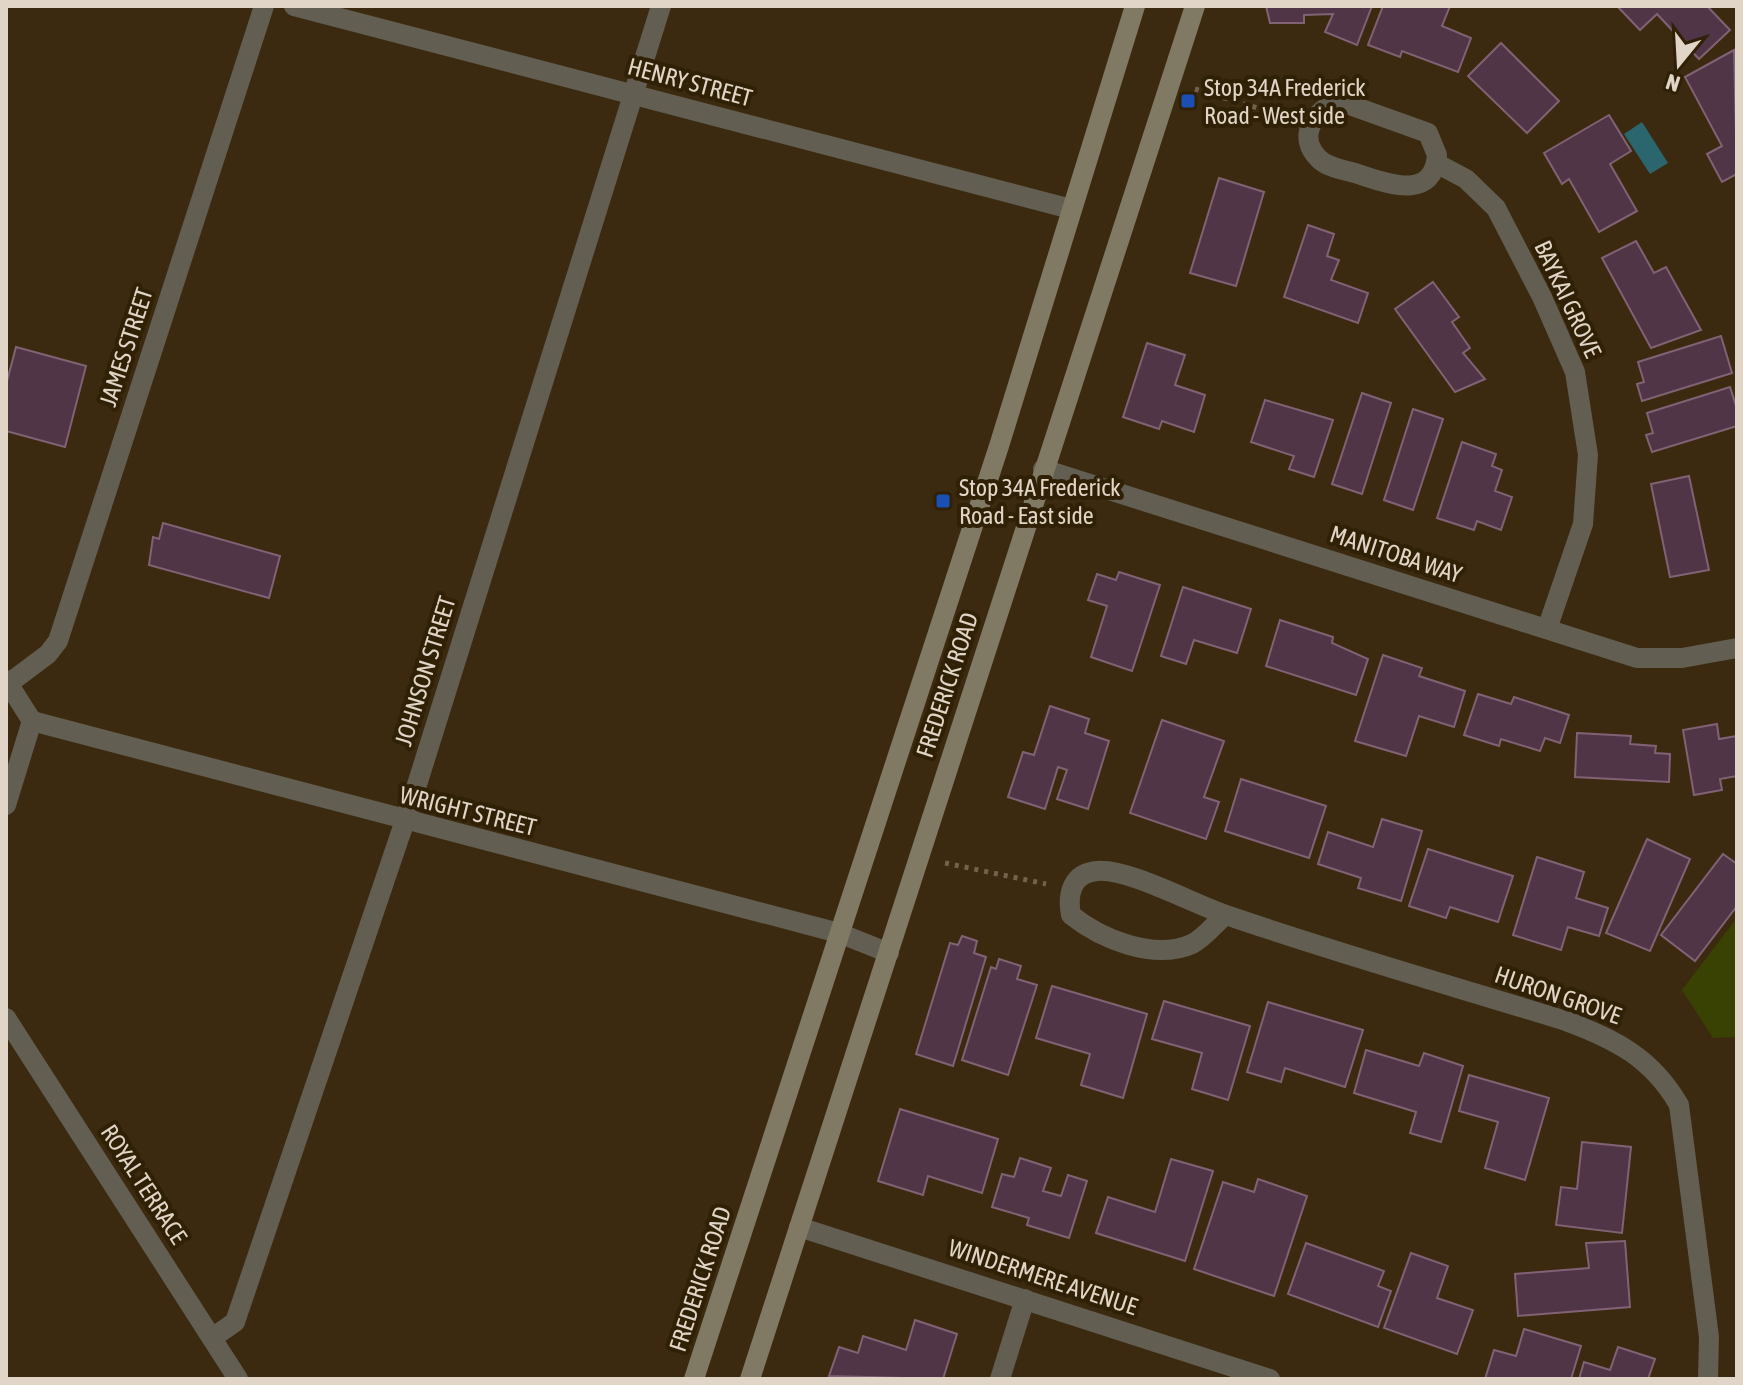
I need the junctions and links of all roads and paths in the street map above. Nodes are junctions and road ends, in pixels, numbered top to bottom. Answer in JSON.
{"nodes":[{"id":1,"x":264,"y":6,"type":"edge"},
{"id":2,"x":294,"y":6,"type":"edge"},
{"id":3,"x":661,"y":6,"type":"edge"},
{"id":4,"x":1135,"y":6,"type":"edge"},
{"id":5,"x":1195,"y":6,"type":"edge"},
{"id":6,"x":1195,"y":89,"type":"dead end"},
{"id":7,"x":633,"y":94,"type":"junction"},
{"id":8,"x":1311,"y":124,"type":"junction"},
{"id":9,"x":1436,"y":163,"type":"junction"},
{"id":10,"x":1071,"y":209,"type":"junction"},
{"id":11,"x":1043,"y":469,"type":"junction"},
{"id":12,"x":1547,"y":629,"type":"junction"},
{"id":13,"x":1737,"y":648,"type":"edge"},
{"id":14,"x":7,"y":682,"type":"edge"},
{"id":15,"x":32,"y":721,"type":"junction"},
{"id":16,"x":6,"y":805,"type":"edge"},
{"id":17,"x":405,"y":822,"type":"junction"},
{"id":18,"x":945,"y":863,"type":"dead end"},
{"id":19,"x":1070,"y":889,"type":"junction"},
{"id":20,"x":1225,"y":915,"type":"junction"},
{"id":21,"x":839,"y":933,"type":"junction"},
{"id":22,"x":889,"y":953,"type":"junction"},
{"id":23,"x":6,"y":1018,"type":"edge"},
{"id":24,"x":799,"y":1227,"type":"junction"},
{"id":25,"x":1025,"y":1299,"type":"junction"},
{"id":26,"x":212,"y":1338,"type":"junction"},
{"id":27,"x":238,"y":1379,"type":"edge"},
{"id":28,"x":694,"y":1379,"type":"edge"},
{"id":29,"x":750,"y":1379,"type":"edge"},
{"id":30,"x":1000,"y":1379,"type":"edge"},
{"id":31,"x":1270,"y":1379,"type":"edge"},
{"id":32,"x":1708,"y":1379,"type":"edge"}],
"edges":[{"from":1,"to":14,"type":"street","name":"JAMES STREET"},
{"from":2,"to":7,"type":"street","name":"HENRY STREET"},
{"from":3,"to":7,"type":"street","name":"JOHNSON STREET"},
{"from":4,"to":10,"type":"main road","name":"FREDERICK ROAD"},
{"from":5,"to":11,"type":"main road","name":"FREDERICK ROAD"},
{"from":6,"to":8,"type":"path"},
{"from":7,"to":10,"type":"street","name":"HENRY STREET"},
{"from":7,"to":17,"type":"street","name":"JOHNSON STREET"},
{"from":8,"to":9,"type":"street"},
{"from":8,"to":9,"type":"street"},
{"from":9,"to":12,"type":"street","name":"BAYKAI GROVE"},
{"from":10,"to":21,"type":"main road","name":"FREDERICK ROAD"},
{"from":11,"to":12,"type":"street","name":"MANITOBA WAY"},
{"from":11,"to":22,"type":"main road","name":"FREDERICK ROAD"},
{"from":12,"to":13,"type":"street","name":"MANITOBA WAY"},
{"from":14,"to":15,"type":"street"},
{"from":15,"to":16,"type":"street"},
{"from":15,"to":17,"type":"street","name":"WRIGHT STREET"},
{"from":17,"to":21,"type":"street","name":"WRIGHT STREET"},
{"from":17,"to":26,"type":"street","name":"JOHNSON STREET"},
{"from":18,"to":19,"type":"path"},
{"from":19,"to":20,"type":"street","name":"HURON GROVE"},
{"from":19,"to":20,"type":"street"},
{"from":20,"to":32,"type":"street","name":"HURON GROVE"},
{"from":21,"to":22,"type":"street","name":"WRIGHT STREET"},
{"from":21,"to":28,"type":"main road","name":"FREDERICK ROAD"},
{"from":22,"to":24,"type":"main road","name":"FREDERICK ROAD"},
{"from":23,"to":26,"type":"street","name":"ROYAL TERRACE"},
{"from":24,"to":25,"type":"street","name":"WINDERMERE AVENUE"},
{"from":24,"to":29,"type":"main road","name":"FREDERICK ROAD"},
{"from":25,"to":30,"type":"street"},
{"from":25,"to":31,"type":"street","name":"WINDERMERE AVENUE"},
{"from":26,"to":27,"type":"street","name":"ROYAL TERRACE"}]}
